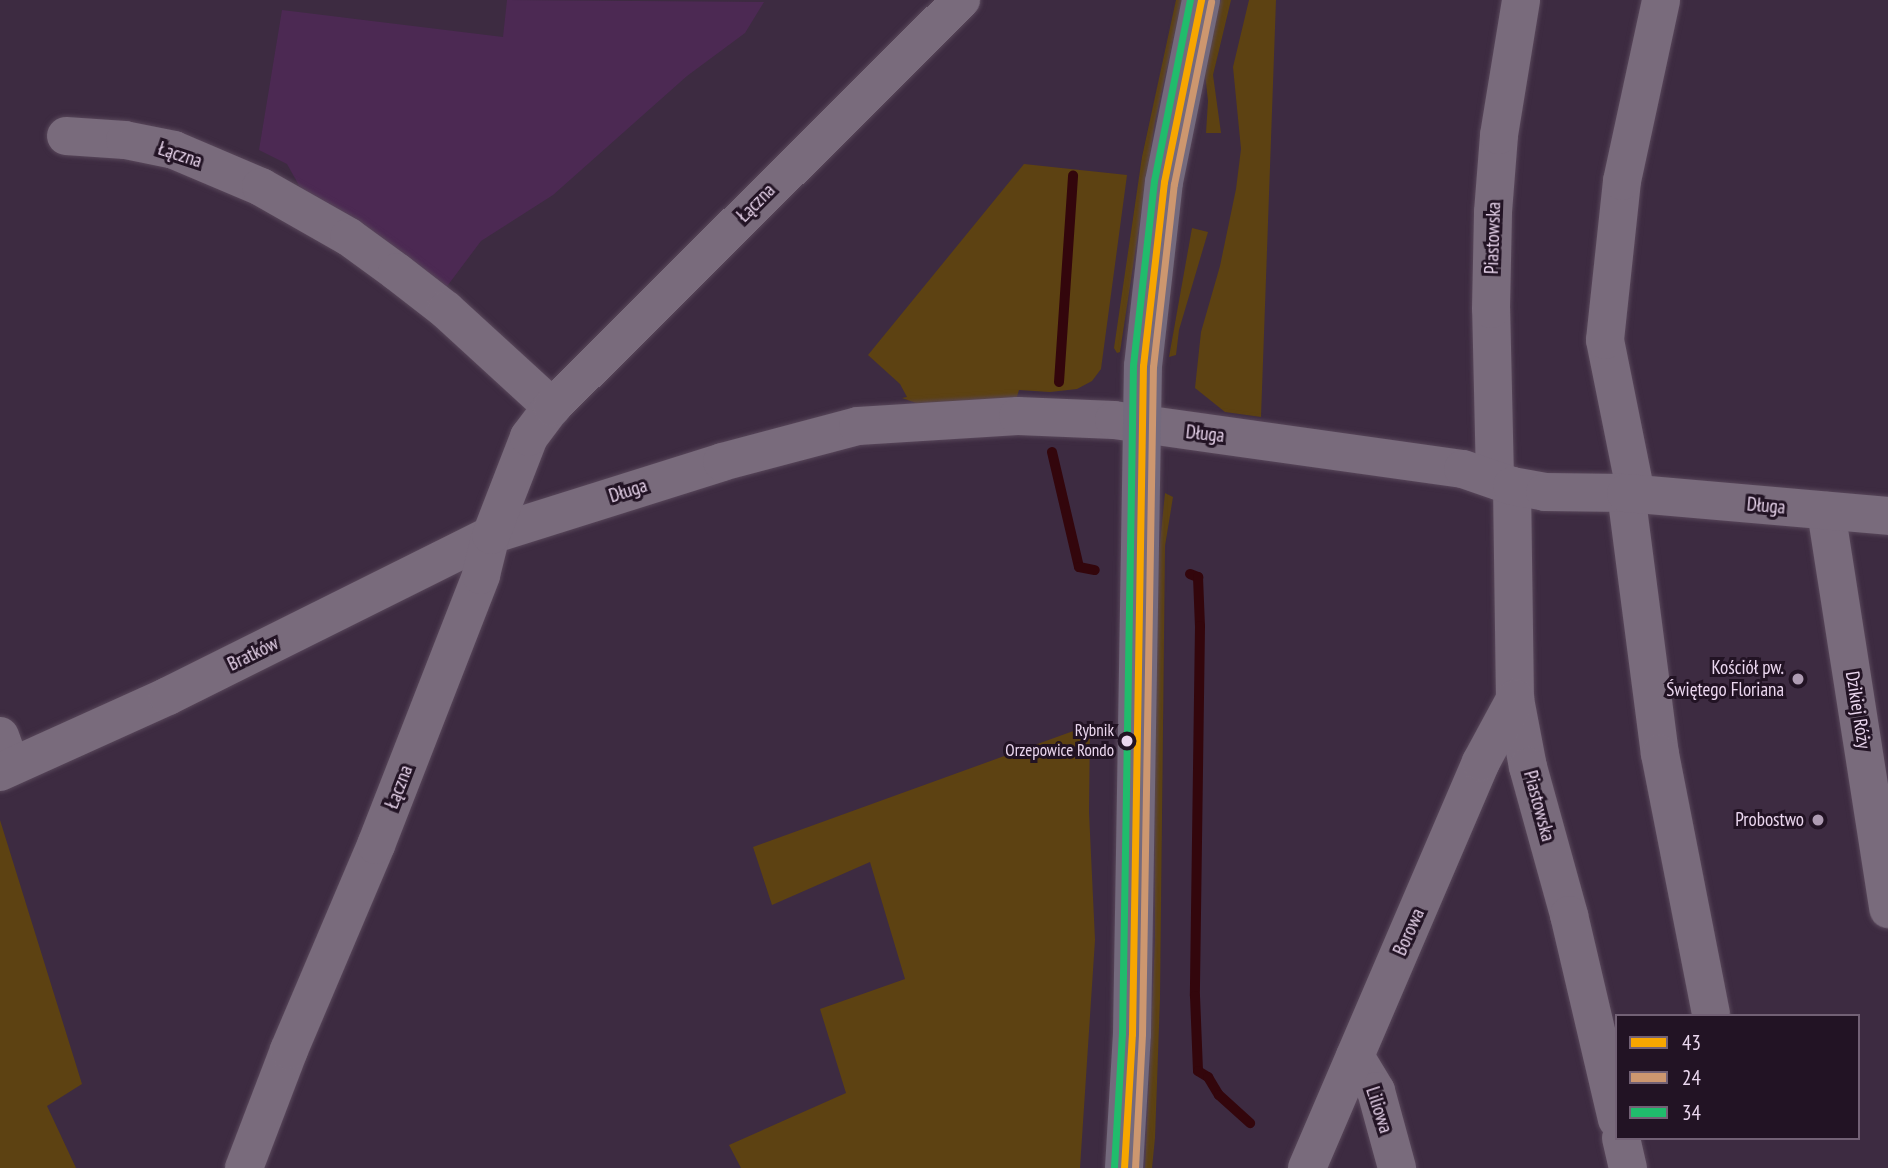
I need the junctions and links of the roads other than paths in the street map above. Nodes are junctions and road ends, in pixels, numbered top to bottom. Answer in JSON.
{"nodes":[{"id":1,"x":961,"y":0,"type":"edge"},
{"id":2,"x":1201,"y":0,"type":"edge"},
{"id":3,"x":1521,"y":0,"type":"edge"},
{"id":4,"x":1661,"y":0,"type":"edge"},
{"id":5,"x":66,"y":136,"type":"dead end"},
{"id":6,"x":552,"y":407,"type":"junction"},
{"id":7,"x":1141,"y":425,"type":"junction"},
{"id":8,"x":1504,"y":482,"type":"junction"},
{"id":9,"x":1631,"y":494,"type":"junction"},
{"id":10,"x":1826,"y":511,"type":"junction"},
{"id":11,"x":1888,"y":516,"type":"edge"},
{"id":12,"x":491,"y":535,"type":"junction"},
{"id":13,"x":1515,"y":699,"type":"junction"},
{"id":14,"x":4,"y":758,"type":"edge"},
{"id":15,"x":1888,"y":909,"type":"edge"},
{"id":16,"x":1711,"y":1013,"type":"dead end"},
{"id":17,"x":1355,"y":1056,"type":"junction"},
{"id":18,"x":1615,"y":1110,"type":"edge"},
{"id":19,"x":1621,"y":1140,"type":"edge"},
{"id":20,"x":244,"y":1168,"type":"edge"},
{"id":21,"x":1124,"y":1168,"type":"edge"},
{"id":22,"x":1307,"y":1168,"type":"edge"},
{"id":23,"x":1397,"y":1168,"type":"edge"},
{"id":24,"x":1628,"y":1168,"type":"edge"}],
"edges":[{"from":1,"to":6,"type":"street","name":"Łączna"},
{"from":2,"to":7,"type":"main road"},
{"from":3,"to":8,"type":"street","name":"Piastowska"},
{"from":4,"to":9,"type":"street"},
{"from":5,"to":6,"type":"street","name":"Łączna"},
{"from":6,"to":12,"type":"street","name":"Łączna"},
{"from":7,"to":8,"type":"street","name":"Długa"},
{"from":7,"to":12,"type":"street","name":"Długa"},
{"from":7,"to":21,"type":"main road"},
{"from":8,"to":9,"type":"street","name":"Długa"},
{"from":8,"to":13,"type":"street","name":"Piastowska"},
{"from":9,"to":10,"type":"street","name":"Długa"},
{"from":9,"to":16,"type":"street"},
{"from":10,"to":11,"type":"street","name":"Długa"},
{"from":10,"to":15,"type":"street","name":"Dzikiej Róży"},
{"from":12,"to":14,"type":"street","name":"Bratków"},
{"from":12,"to":20,"type":"street","name":"Łączna"},
{"from":13,"to":17,"type":"street","name":"Borowa"},
{"from":13,"to":18,"type":"street","name":"Piastowska"},
{"from":17,"to":22,"type":"street","name":"Borowa"},
{"from":17,"to":23,"type":"street","name":"Liliowa"},
{"from":19,"to":24,"type":"street"}]}
